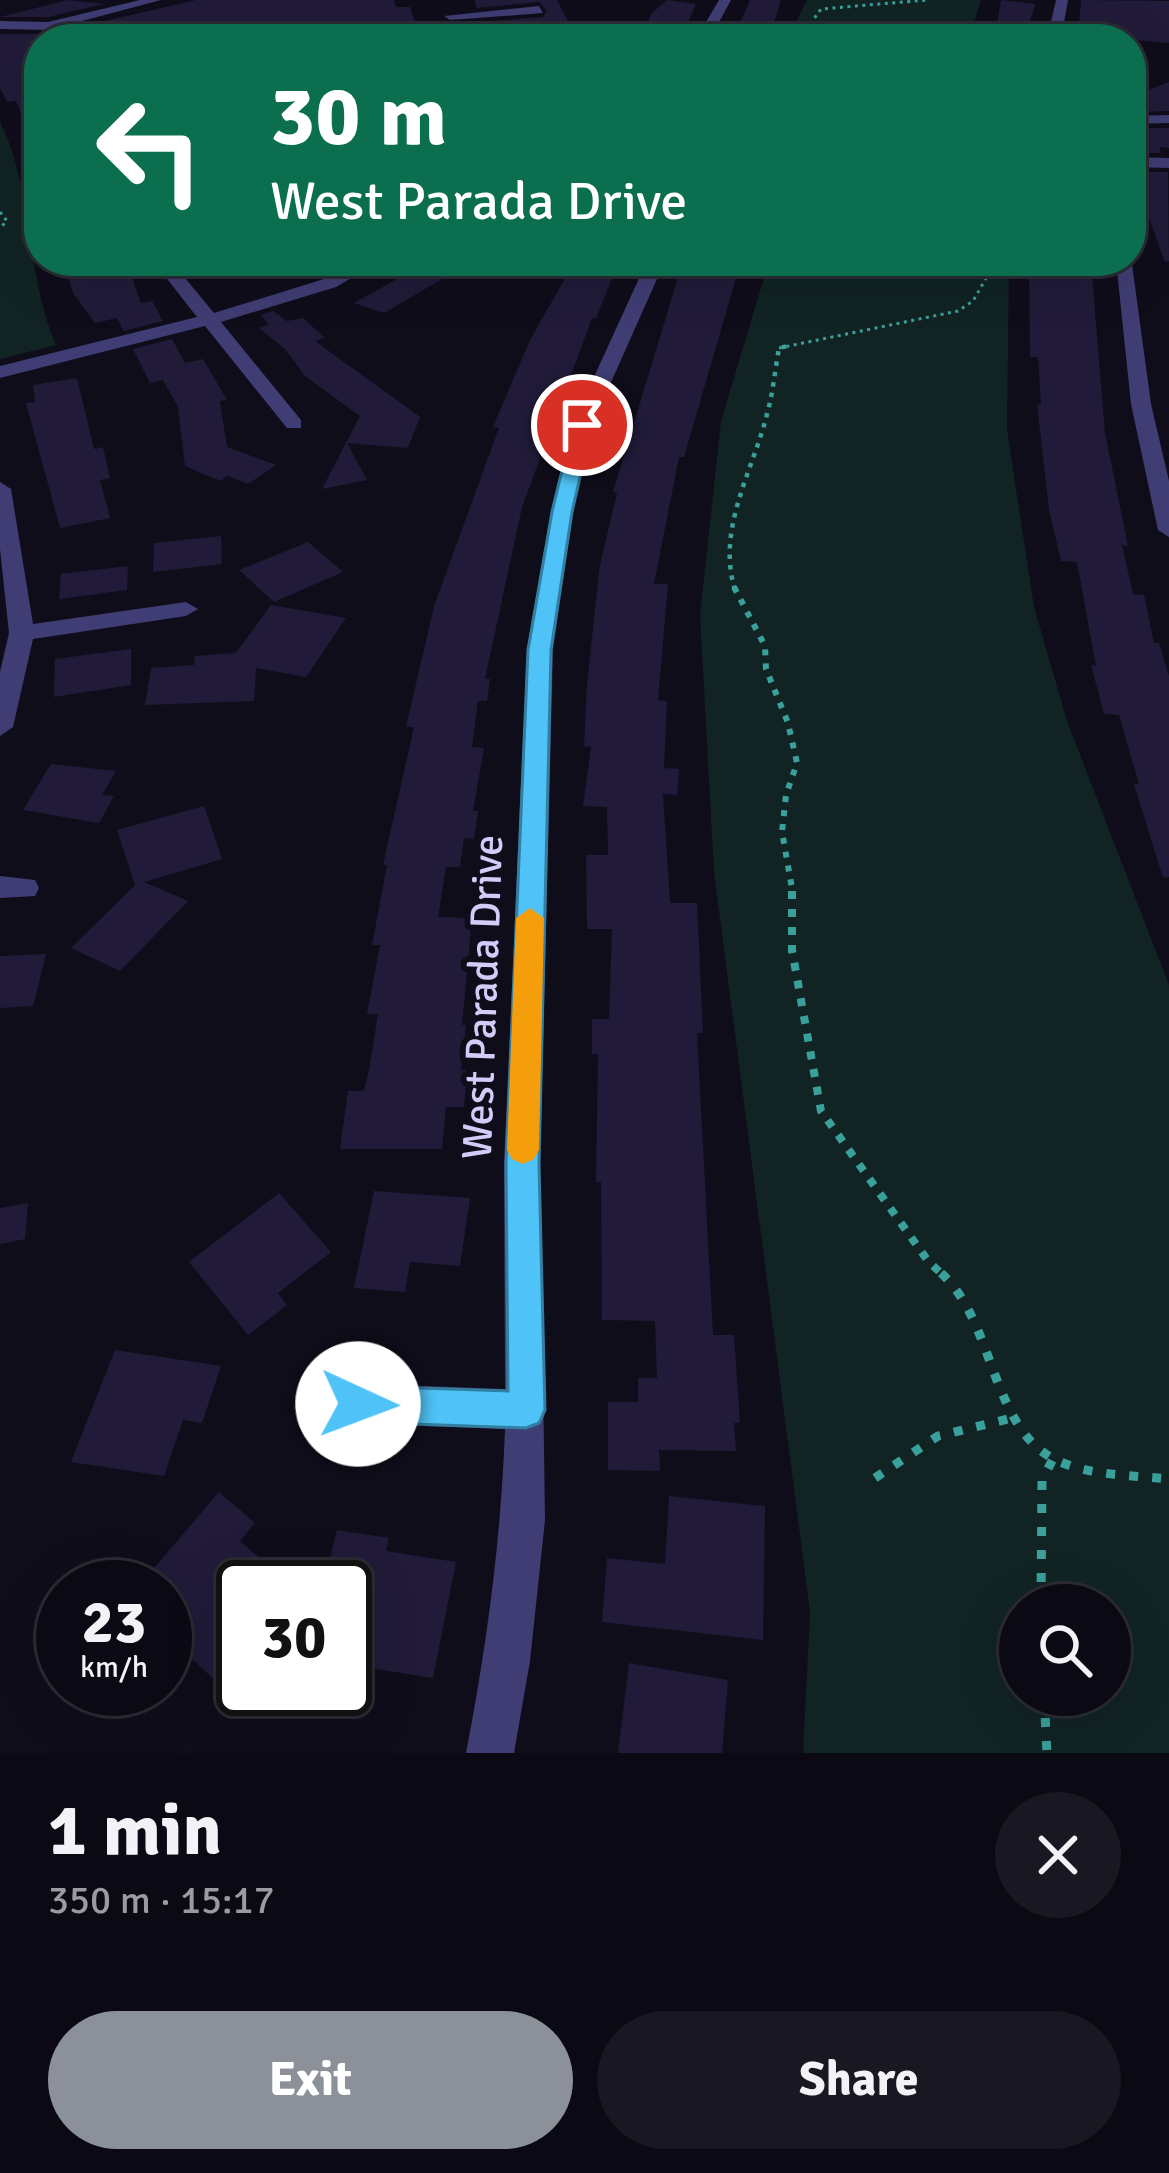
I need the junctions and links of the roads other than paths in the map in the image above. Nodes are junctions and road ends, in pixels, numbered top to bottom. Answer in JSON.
{"nodes":[{"id":1,"x":155,"y":0,"type":"edge"},
{"id":2,"x":441,"y":0,"type":"edge"},
{"id":3,"x":539,"y":10,"type":"dead end"},
{"id":4,"x":75,"y":24,"type":"edge"},
{"id":5,"x":174,"y":276,"type":"edge"},
{"id":6,"x":339,"y":276,"type":"edge"},
{"id":7,"x":649,"y":276,"type":"edge"},
{"id":8,"x":1127,"y":276,"type":"edge"},
{"id":9,"x":211,"y":320,"type":"junction"},
{"id":10,"x":0,"y":372,"type":"edge"},
{"id":11,"x":1141,"y":404,"type":"junction"},
{"id":12,"x":1169,"y":408,"type":"edge"},
{"id":13,"x":294,"y":424,"type":"dead end"},
{"id":14,"x":0,"y":489,"type":"edge"},
{"id":15,"x":1169,"y":530,"type":"edge"},
{"id":16,"x":186,"y":609,"type":"dead end"},
{"id":17,"x":22,"y":633,"type":"junction"},
{"id":18,"x":0,"y":727,"type":"edge"},
{"id":19,"x":316,"y":1402,"type":"dead end"},
{"id":20,"x":526,"y":1410,"type":"junction"},
{"id":21,"x":490,"y":1753,"type":"edge"}],
"edges":[{"from":1,"to":4,"type":"street"},
{"from":2,"to":3,"type":"street"},
{"from":5,"to":9,"type":"street"},
{"from":6,"to":9,"type":"street"},
{"from":7,"to":20,"type":"street","name":"West Parada Drive"},
{"from":8,"to":11,"type":"street"},
{"from":9,"to":10,"type":"street"},
{"from":9,"to":13,"type":"street"},
{"from":11,"to":12,"type":"street"},
{"from":11,"to":15,"type":"street"},
{"from":14,"to":17,"type":"street"},
{"from":16,"to":17,"type":"street"},
{"from":17,"to":18,"type":"street"},
{"from":19,"to":20,"type":"street"},
{"from":20,"to":21,"type":"street","name":"West Parada Drive"}]}
